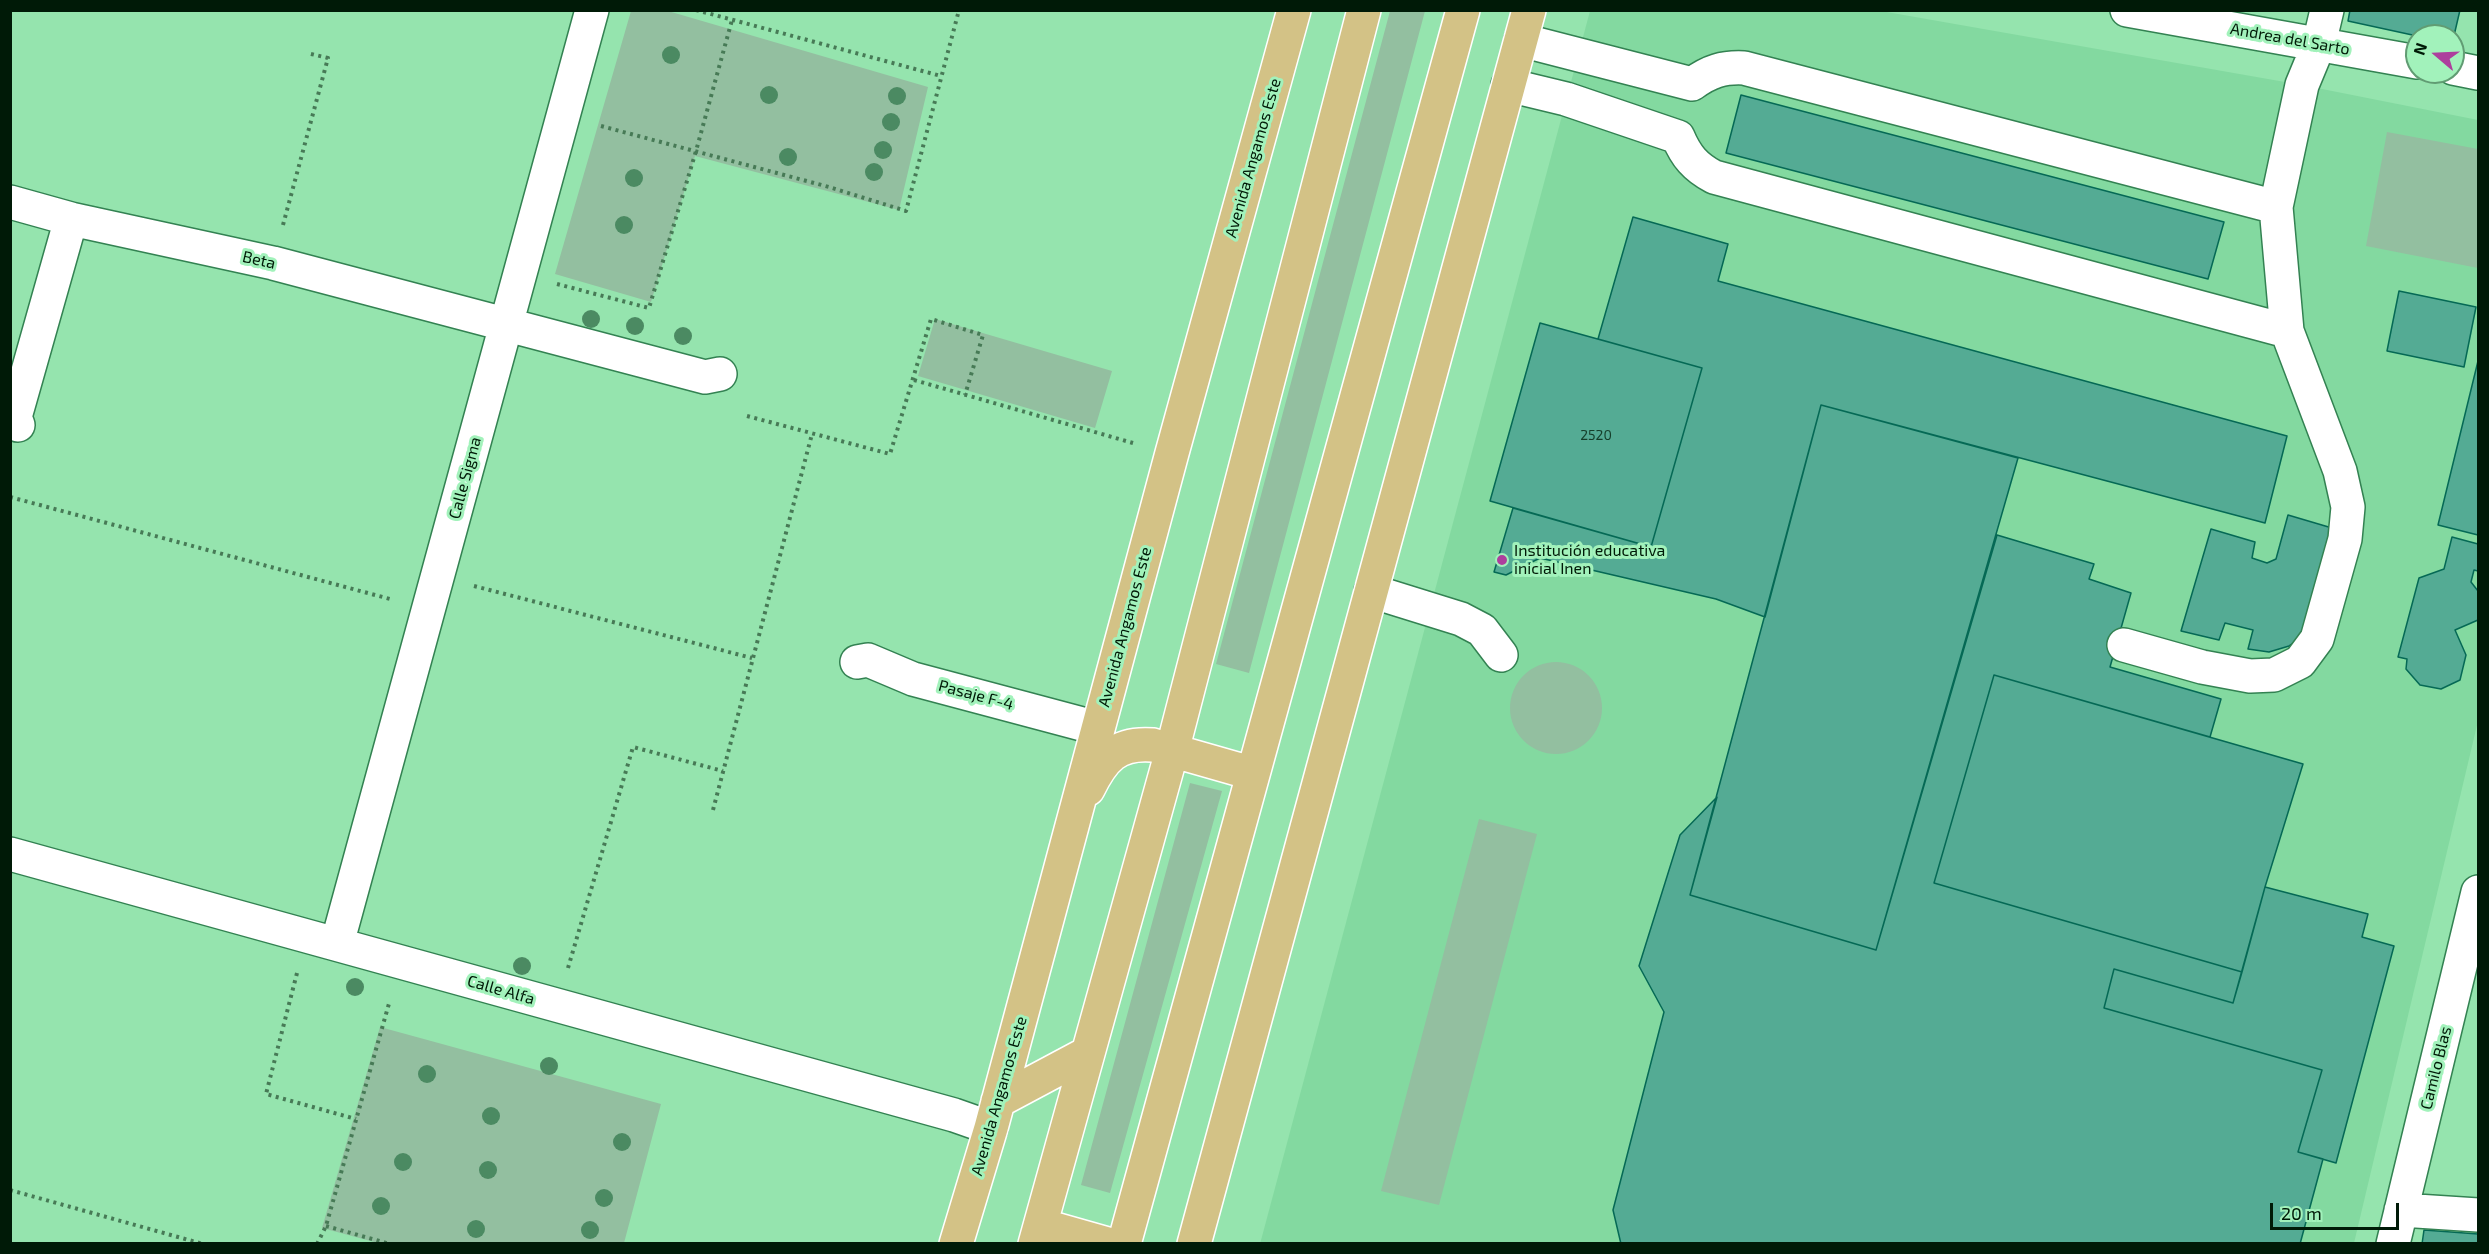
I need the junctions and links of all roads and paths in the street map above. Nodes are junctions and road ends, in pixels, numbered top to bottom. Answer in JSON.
{"nodes":[{"id":1,"x":592,"y":10,"type":"edge"},
{"id":2,"x":696,"y":10,"type":"edge"},
{"id":3,"x":959,"y":10,"type":"edge"},
{"id":4,"x":1294,"y":10,"type":"edge"},
{"id":5,"x":1364,"y":10,"type":"edge"},
{"id":6,"x":1463,"y":10,"type":"edge"},
{"id":7,"x":2127,"y":10,"type":"edge"},
{"id":8,"x":2327,"y":10,"type":"edge"},
{"id":9,"x":732,"y":20,"type":"junction"},
{"id":10,"x":1525,"y":25,"type":"edge"},
{"id":11,"x":2319,"y":44,"type":"junction"},
{"id":12,"x":307,"y":53,"type":"dead end"},
{"id":13,"x":2405,"y":60,"type":"edge"},
{"id":14,"x":942,"y":76,"type":"junction"},
{"id":15,"x":1692,"y":84,"type":"junction"},
{"id":16,"x":1508,"y":85,"type":"junction"},
{"id":17,"x":591,"y":123,"type":"dead end"},
{"id":18,"x":1678,"y":137,"type":"junction"},
{"id":19,"x":696,"y":152,"type":"junction"},
{"id":20,"x":10,"y":202,"type":"edge"},
{"id":21,"x":2276,"y":207,"type":"junction"},
{"id":22,"x":71,"y":219,"type":"junction"},
{"id":23,"x":273,"y":263,"type":"junction"},
{"id":24,"x":546,"y":281,"type":"dead end"},
{"id":25,"x":507,"y":323,"type":"junction"},
{"id":26,"x":2287,"y":331,"type":"junction"},
{"id":27,"x":720,"y":374,"type":"dead end"},
{"id":28,"x":914,"y":380,"type":"junction"},
{"id":29,"x":965,"y":395,"type":"junction"},
{"id":30,"x":747,"y":416,"type":"dead end"},
{"id":31,"x":18,"y":425,"type":"dead end"},
{"id":32,"x":812,"y":434,"type":"junction"},
{"id":33,"x":1172,"y":453,"type":"junction"},
{"id":34,"x":10,"y":497,"type":"edge"},
{"id":35,"x":438,"y":578,"type":"junction"},
{"id":36,"x":1371,"y":591,"type":"junction"},
{"id":37,"x":429,"y":609,"type":"junction"},
{"id":38,"x":2124,"y":645,"type":"dead end"},
{"id":39,"x":1502,"y":655,"type":"dead end"},
{"id":40,"x":752,"y":658,"type":"junction"},
{"id":41,"x":857,"y":662,"type":"dead end"},
{"id":42,"x":1097,"y":728,"type":"junction"},
{"id":43,"x":1172,"y":751,"type":"junction"},
{"id":44,"x":723,"y":771,"type":"junction"},
{"id":45,"x":1251,"y":773,"type":"junction"},
{"id":46,"x":713,"y":810,"type":"dead end"},
{"id":47,"x":1076,"y":815,"type":"junction"},
{"id":48,"x":10,"y":854,"type":"edge"},
{"id":49,"x":2478,"y":892,"type":"edge"},
{"id":50,"x":337,"y":944,"type":"junction"},
{"id":51,"x":402,"y":962,"type":"junction"},
{"id":52,"x":299,"y":963,"type":"dead end"},
{"id":53,"x":567,"y":970,"type":"dead end"},
{"id":54,"x":1088,"y":1053,"type":"junction"},
{"id":55,"x":994,"y":1115,"type":"junction"},
{"id":56,"x":356,"y":1119,"type":"junction"},
{"id":57,"x":10,"y":1190,"type":"edge"},
{"id":58,"x":2401,"y":1210,"type":"junction"},
{"id":59,"x":2478,"y":1215,"type":"edge"},
{"id":60,"x":326,"y":1226,"type":"junction"},
{"id":61,"x":1038,"y":1234,"type":"edge"},
{"id":62,"x":203,"y":1244,"type":"edge"},
{"id":63,"x":318,"y":1244,"type":"edge"},
{"id":64,"x":390,"y":1244,"type":"edge"},
{"id":65,"x":956,"y":1244,"type":"edge"},
{"id":66,"x":1108,"y":1244,"type":"edge"},
{"id":67,"x":1124,"y":1244,"type":"edge"},
{"id":68,"x":1194,"y":1244,"type":"edge"},
{"id":69,"x":2393,"y":1244,"type":"edge"}],
"edges":[{"from":1,"to":25,"type":"street","name":"Calle Sigma"},
{"from":2,"to":9,"type":"path"},
{"from":3,"to":14,"type":"path"},
{"from":4,"to":33,"type":"main road","name":"Avenida Angamos Este"},
{"from":5,"to":43,"type":"main road"},
{"from":6,"to":45,"type":"main road"},
{"from":7,"to":11,"type":"street","name":"Andrea del Sarto"},
{"from":8,"to":11,"type":"street"},
{"from":9,"to":14,"type":"path"},
{"from":9,"to":19,"type":"path"},
{"from":10,"to":15,"type":"street"},
{"from":10,"to":16,"type":"main road"},
{"from":11,"to":13,"type":"street","name":"Andrea del Sarto"},
{"from":11,"to":21,"type":"street"},
{"from":12,"to":23,"type":"path"},
{"from":14,"to":19,"type":"path"},
{"from":15,"to":18,"type":"street"},
{"from":15,"to":21,"type":"street"},
{"from":16,"to":18,"type":"street"},
{"from":16,"to":36,"type":"main road"},
{"from":17,"to":19,"type":"path"},
{"from":18,"to":26,"type":"street"},
{"from":19,"to":24,"type":"path"},
{"from":20,"to":22,"type":"street","name":"Beta"},
{"from":21,"to":26,"type":"street"},
{"from":22,"to":23,"type":"street","name":"Beta"},
{"from":22,"to":31,"type":"street"},
{"from":23,"to":25,"type":"street","name":"Beta"},
{"from":25,"to":27,"type":"street","name":"Beta"},
{"from":25,"to":35,"type":"street","name":"Calle Sigma"},
{"from":26,"to":38,"type":"street"},
{"from":28,"to":29,"type":"path"},
{"from":28,"to":29,"type":"path"},
{"from":28,"to":32,"type":"path"},
{"from":29,"to":33,"type":"path"},
{"from":30,"to":32,"type":"path"},
{"from":32,"to":40,"type":"path"},
{"from":33,"to":42,"type":"main road","name":"Avenida Angamos Este"},
{"from":34,"to":37,"type":"path"},
{"from":35,"to":37,"type":"street","name":"Calle Sigma"},
{"from":35,"to":40,"type":"path"},
{"from":36,"to":39,"type":"street"},
{"from":36,"to":68,"type":"main road"},
{"from":37,"to":50,"type":"street","name":"Calle Sigma"},
{"from":40,"to":44,"type":"path"},
{"from":41,"to":42,"type":"street","name":"Pasaje F-4"},
{"from":42,"to":47,"type":"main road","name":"Avenida Angamos Este"},
{"from":43,"to":45,"type":"main road"},
{"from":43,"to":47,"type":"main road"},
{"from":43,"to":54,"type":"main road"},
{"from":44,"to":46,"type":"path"},
{"from":44,"to":53,"type":"path"},
{"from":45,"to":67,"type":"main road"},
{"from":47,"to":55,"type":"main road","name":"Avenida Angamos Este"},
{"from":48,"to":50,"type":"street","name":"Calle Alfa"},
{"from":49,"to":58,"type":"street","name":"Camilo Blas"},
{"from":50,"to":51,"type":"street","name":"Calle Alfa"},
{"from":51,"to":55,"type":"street","name":"Calle Alfa"},
{"from":51,"to":56,"type":"path"},
{"from":52,"to":56,"type":"path"},
{"from":54,"to":55,"type":"main road"},
{"from":54,"to":61,"type":"main road"},
{"from":55,"to":65,"type":"main road","name":"Avenida Angamos Este"},
{"from":56,"to":60,"type":"path"},
{"from":57,"to":62,"type":"path"},
{"from":58,"to":59,"type":"street"},
{"from":58,"to":69,"type":"street","name":"Camilo Blas"},
{"from":60,"to":63,"type":"path"},
{"from":60,"to":64,"type":"path"},
{"from":61,"to":66,"type":"main road"}]}
